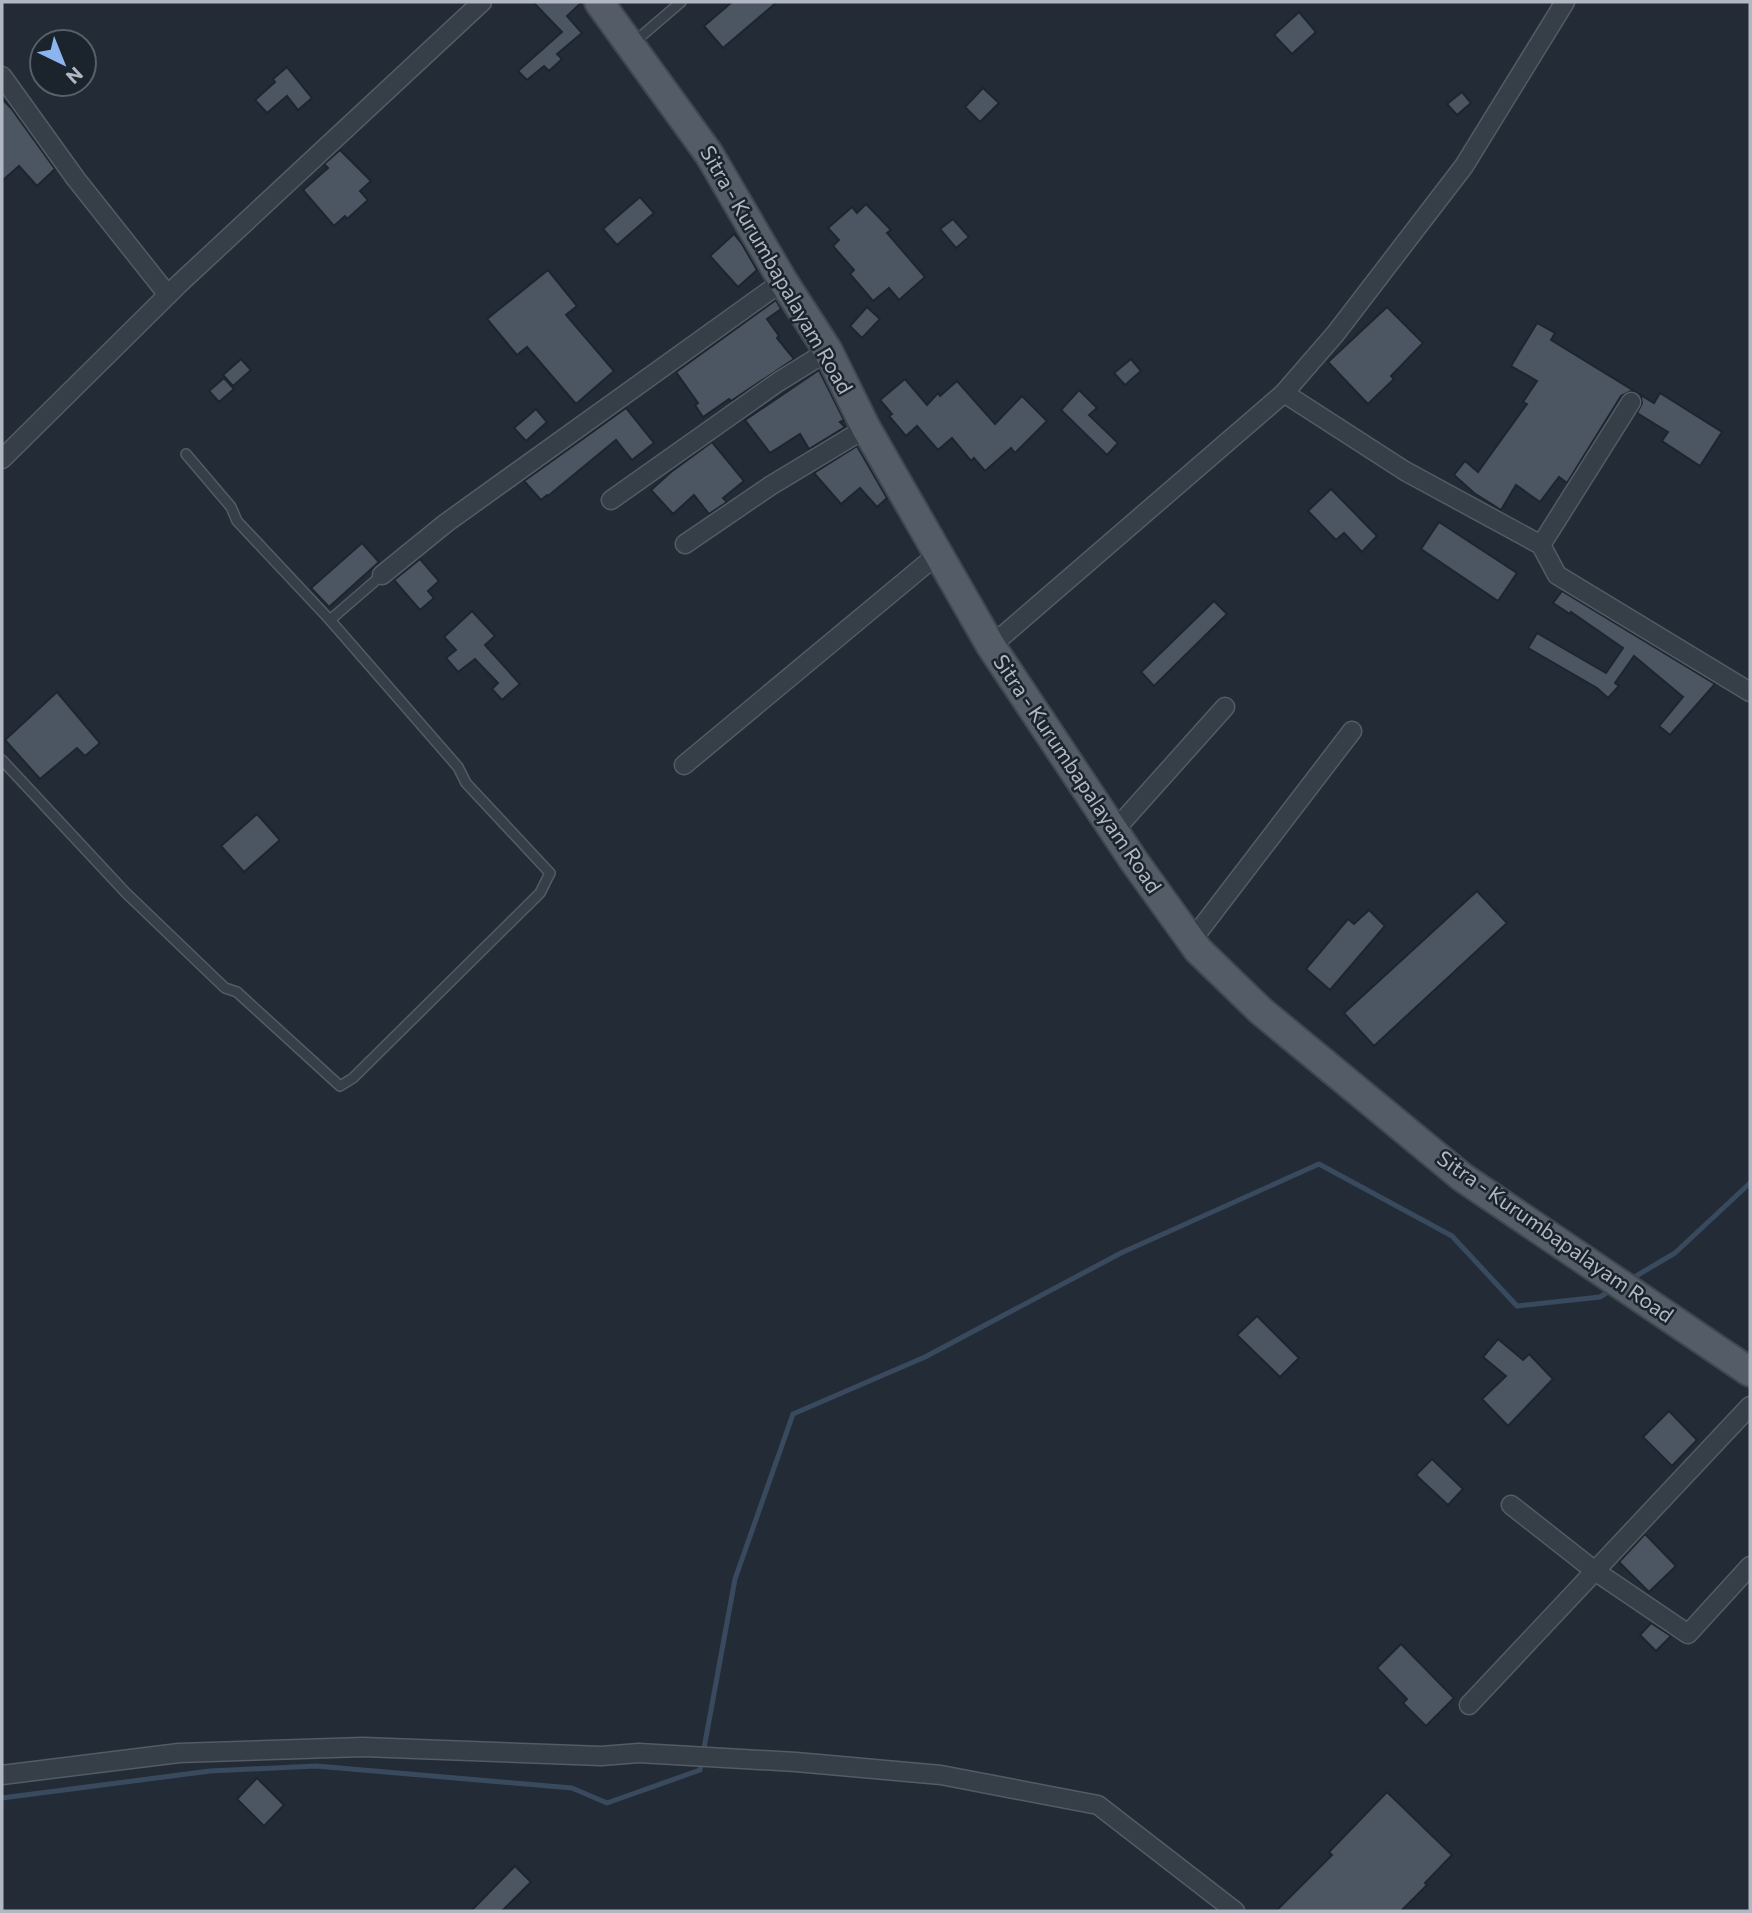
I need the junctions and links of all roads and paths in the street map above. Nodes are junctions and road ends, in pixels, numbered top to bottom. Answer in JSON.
{"nodes":[{"id":1,"x":482,"y":2,"type":"edge"},
{"id":2,"x":599,"y":2,"type":"edge"},
{"id":3,"x":681,"y":2,"type":"edge"},
{"id":4,"x":1565,"y":2,"type":"edge"},
{"id":5,"x":631,"y":45,"type":"junction"},
{"id":6,"x":2,"y":76,"type":"edge"},
{"id":7,"x":783,"y":281,"type":"junction"},
{"id":8,"x":168,"y":295,"type":"junction"},
{"id":9,"x":828,"y":351,"type":"junction"},
{"id":10,"x":1284,"y":393,"type":"junction"},
{"id":11,"x":1631,"y":402,"type":"dead end"},
{"id":12,"x":866,"y":428,"type":"junction"},
{"id":13,"x":186,"y":454,"type":"dead end"},
{"id":14,"x":2,"y":459,"type":"edge"},
{"id":15,"x":611,"y":500,"type":"dead end"},
{"id":16,"x":685,"y":544,"type":"dead end"},
{"id":17,"x":1541,"y":545,"type":"junction"},
{"id":18,"x":938,"y":554,"type":"junction"},
{"id":19,"x":382,"y":575,"type":"joint"},
{"id":20,"x":330,"y":620,"type":"junction"},
{"id":21,"x":991,"y":646,"type":"junction"},
{"id":22,"x":1750,"y":692,"type":"edge"},
{"id":23,"x":1225,"y":706,"type":"dead end"},
{"id":24,"x":1352,"y":731,"type":"dead end"},
{"id":25,"x":2,"y":760,"type":"edge"},
{"id":26,"x":684,"y":765,"type":"dead end"},
{"id":27,"x":1114,"y":831,"type":"junction"},
{"id":28,"x":1192,"y":940,"type":"junction"},
{"id":29,"x":1750,"y":1372,"type":"edge"},
{"id":30,"x":1750,"y":1406,"type":"edge"},
{"id":31,"x":1511,"y":1505,"type":"dead end"},
{"id":32,"x":1750,"y":1566,"type":"edge"},
{"id":33,"x":1595,"y":1571,"type":"junction"},
{"id":34,"x":1469,"y":1705,"type":"dead end"},
{"id":35,"x":2,"y":1775,"type":"edge"},
{"id":36,"x":1235,"y":1911,"type":"edge"}],
"edges":[{"from":1,"to":8,"type":"street"},
{"from":2,"to":5,"type":"main road","name":"Sitra - Kurumbapalayam Road"},
{"from":3,"to":5,"type":"lane"},
{"from":4,"to":10,"type":"street"},
{"from":5,"to":7,"type":"main road","name":"Sitra - Kurumbapalayam Road"},
{"from":6,"to":8,"type":"street"},
{"from":7,"to":9,"type":"main road","name":"Sitra - Kurumbapalayam Road"},
{"from":7,"to":19,"type":"street"},
{"from":8,"to":14,"type":"street"},
{"from":9,"to":12,"type":"main road","name":"Sitra - Kurumbapalayam Road"},
{"from":9,"to":15,"type":"street"},
{"from":10,"to":17,"type":"street"},
{"from":10,"to":21,"type":"street"},
{"from":11,"to":17,"type":"street"},
{"from":12,"to":16,"type":"street"},
{"from":12,"to":18,"type":"main road","name":"Sitra - Kurumbapalayam Road"},
{"from":13,"to":20,"type":"lane"},
{"from":17,"to":22,"type":"street"},
{"from":18,"to":21,"type":"main road","name":"Sitra - Kurumbapalayam Road"},
{"from":18,"to":26,"type":"street"},
{"from":19,"to":20,"type":"lane"},
{"from":20,"to":25,"type":"lane"},
{"from":21,"to":27,"type":"main road","name":"Sitra - Kurumbapalayam Road"},
{"from":23,"to":27,"type":"street"},
{"from":24,"to":28,"type":"street"},
{"from":27,"to":28,"type":"main road","name":"Sitra - Kurumbapalayam Road"},
{"from":28,"to":29,"type":"main road","name":"Sitra - Kurumbapalayam Road"},
{"from":30,"to":33,"type":"street"},
{"from":31,"to":33,"type":"street"},
{"from":32,"to":33,"type":"street"},
{"from":33,"to":34,"type":"street"},
{"from":35,"to":36,"type":"street"}]}
